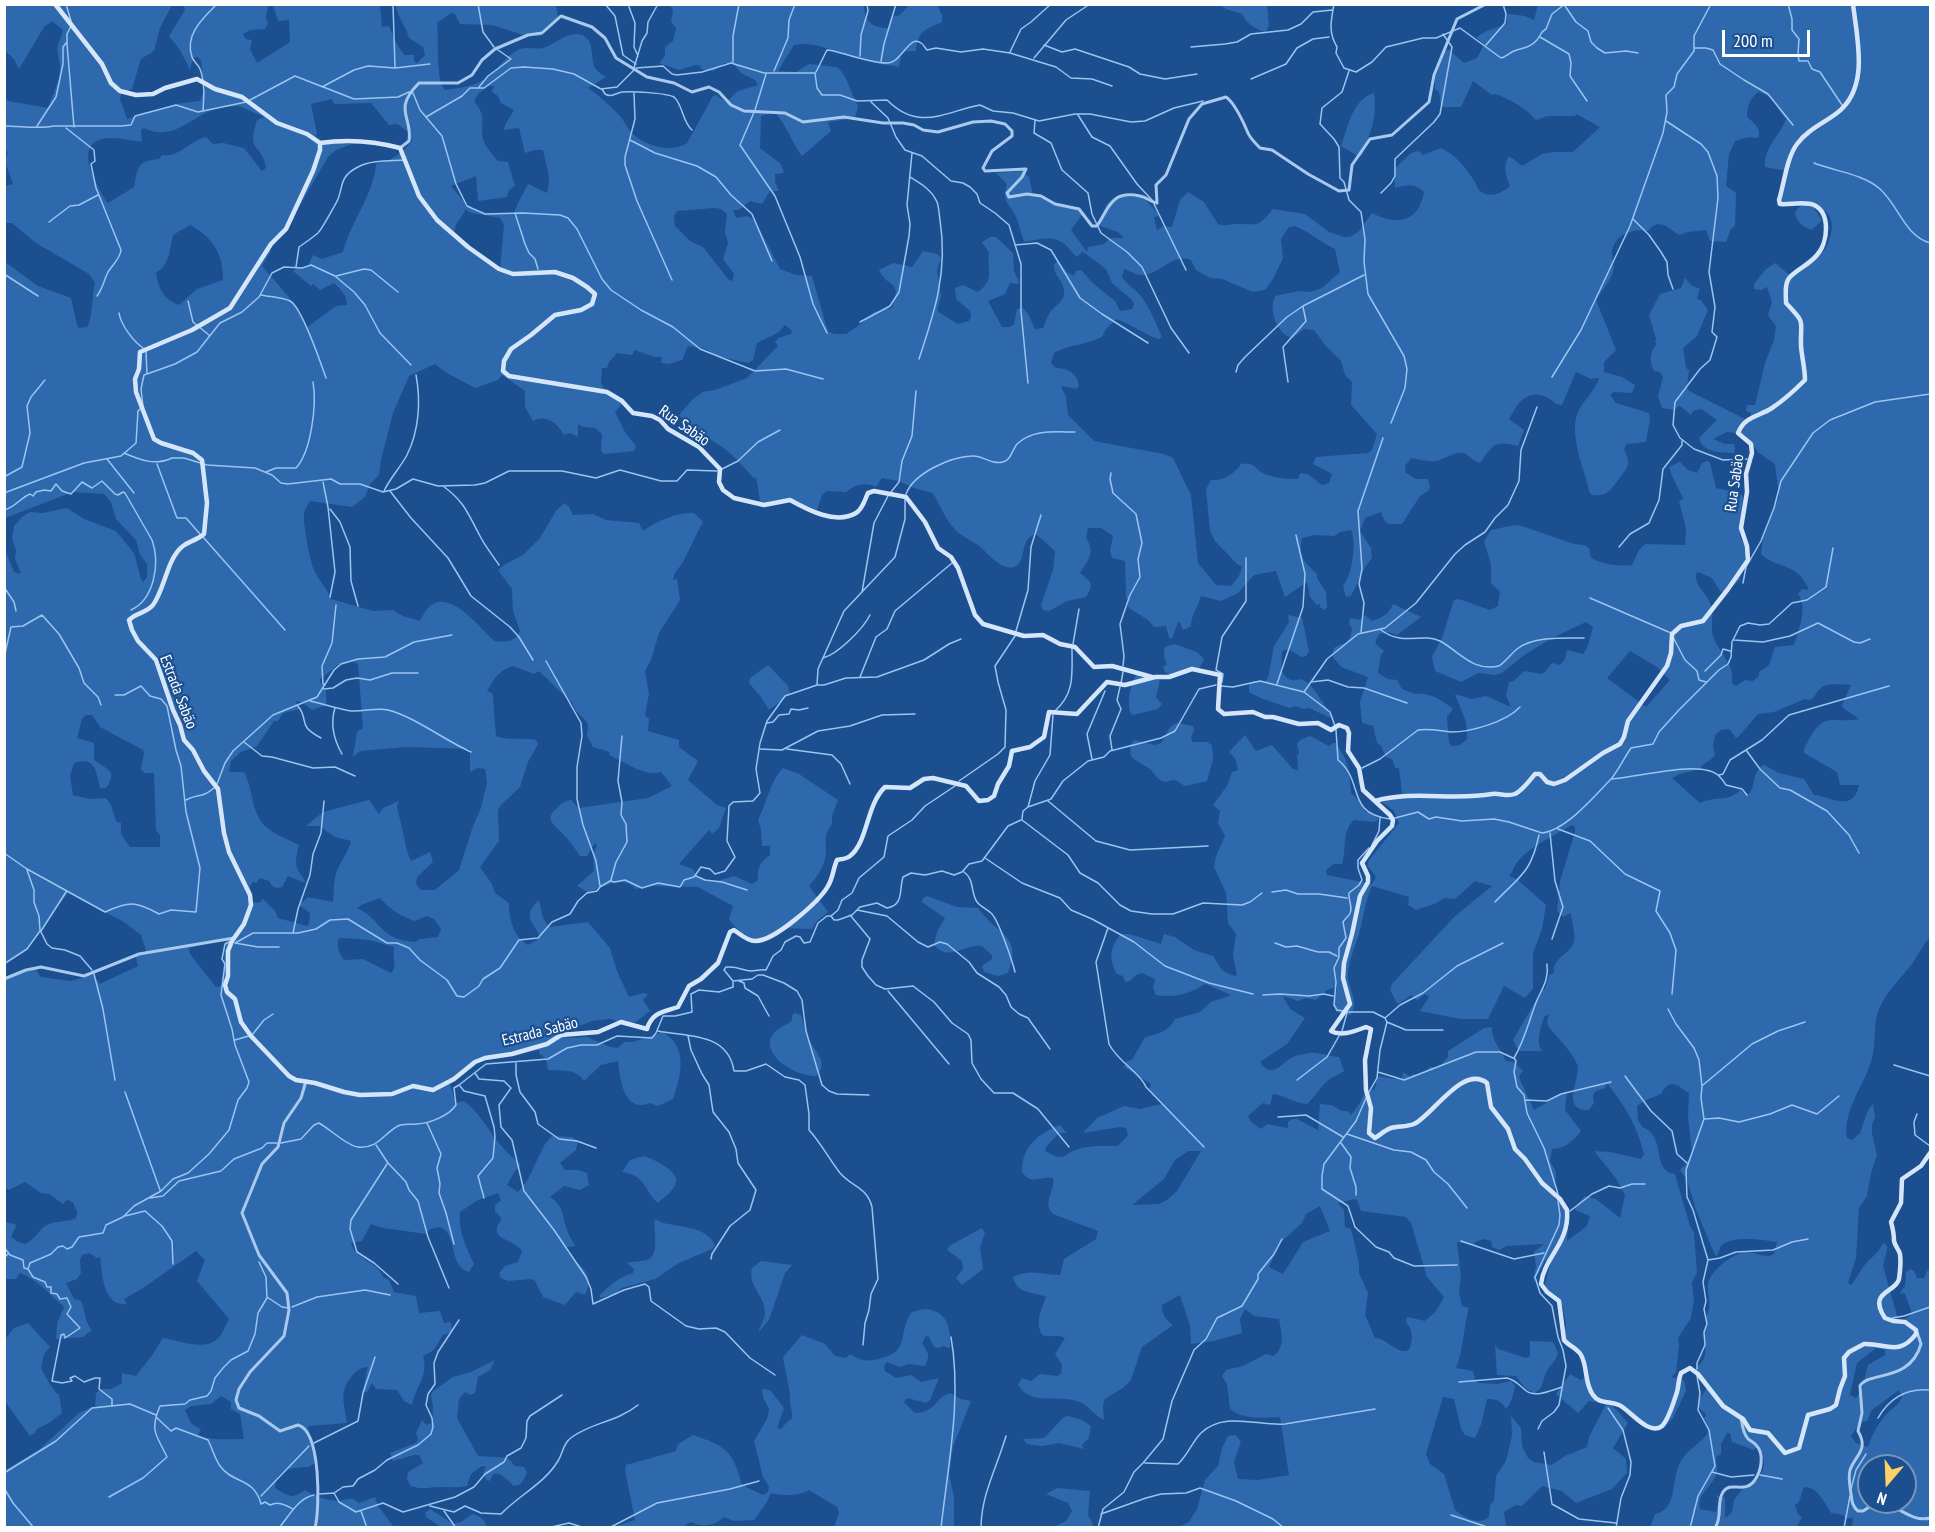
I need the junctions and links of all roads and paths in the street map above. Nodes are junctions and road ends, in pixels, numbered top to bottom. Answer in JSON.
{"nodes":[{"id":1,"x":54,"y":4,"type":"edge"},
{"id":2,"x":1486,"y":4,"type":"edge"},
{"id":3,"x":1853,"y":4,"type":"edge"},
{"id":4,"x":320,"y":143,"type":"junction"},
{"id":5,"x":400,"y":148,"type":"junction"},
{"id":6,"x":1155,"y":677,"type":"junction"},
{"id":7,"x":1374,"y":801,"type":"junction"},
{"id":8,"x":234,"y":938,"type":"junction"},
{"id":9,"x":4,"y":979,"type":"edge"},
{"id":10,"x":306,"y":1082,"type":"junction"},
{"id":11,"x":1930,"y":1153,"type":"edge"},
{"id":12,"x":1916,"y":1330,"type":"junction"},
{"id":13,"x":1741,"y":1418,"type":"junction"},
{"id":14,"x":1930,"y":1518,"type":"edge"},
{"id":15,"x":315,"y":1527,"type":"edge"},
{"id":16,"x":1715,"y":1527,"type":"edge"}],
"edges":[{"from":1,"to":4,"type":"street"},
{"from":2,"to":5,"type":"street"},
{"from":3,"to":7,"type":"street","name":"Rua Sabäo"},
{"from":4,"to":5,"type":"street"},
{"from":4,"to":8,"type":"street","name":"Estrada Sabäo"},
{"from":5,"to":6,"type":"street","name":"Rua Sabäo"},
{"from":6,"to":7,"type":"street"},
{"from":6,"to":10,"type":"street","name":"Estrada Sabäo"},
{"from":7,"to":13,"type":"street"},
{"from":8,"to":9,"type":"street"},
{"from":8,"to":10,"type":"street","name":"Estrada Sabäo"},
{"from":10,"to":15,"type":"street"},
{"from":11,"to":12,"type":"street"},
{"from":12,"to":13,"type":"street"},
{"from":12,"to":14,"type":"street"},
{"from":13,"to":16,"type":"street"}]}
